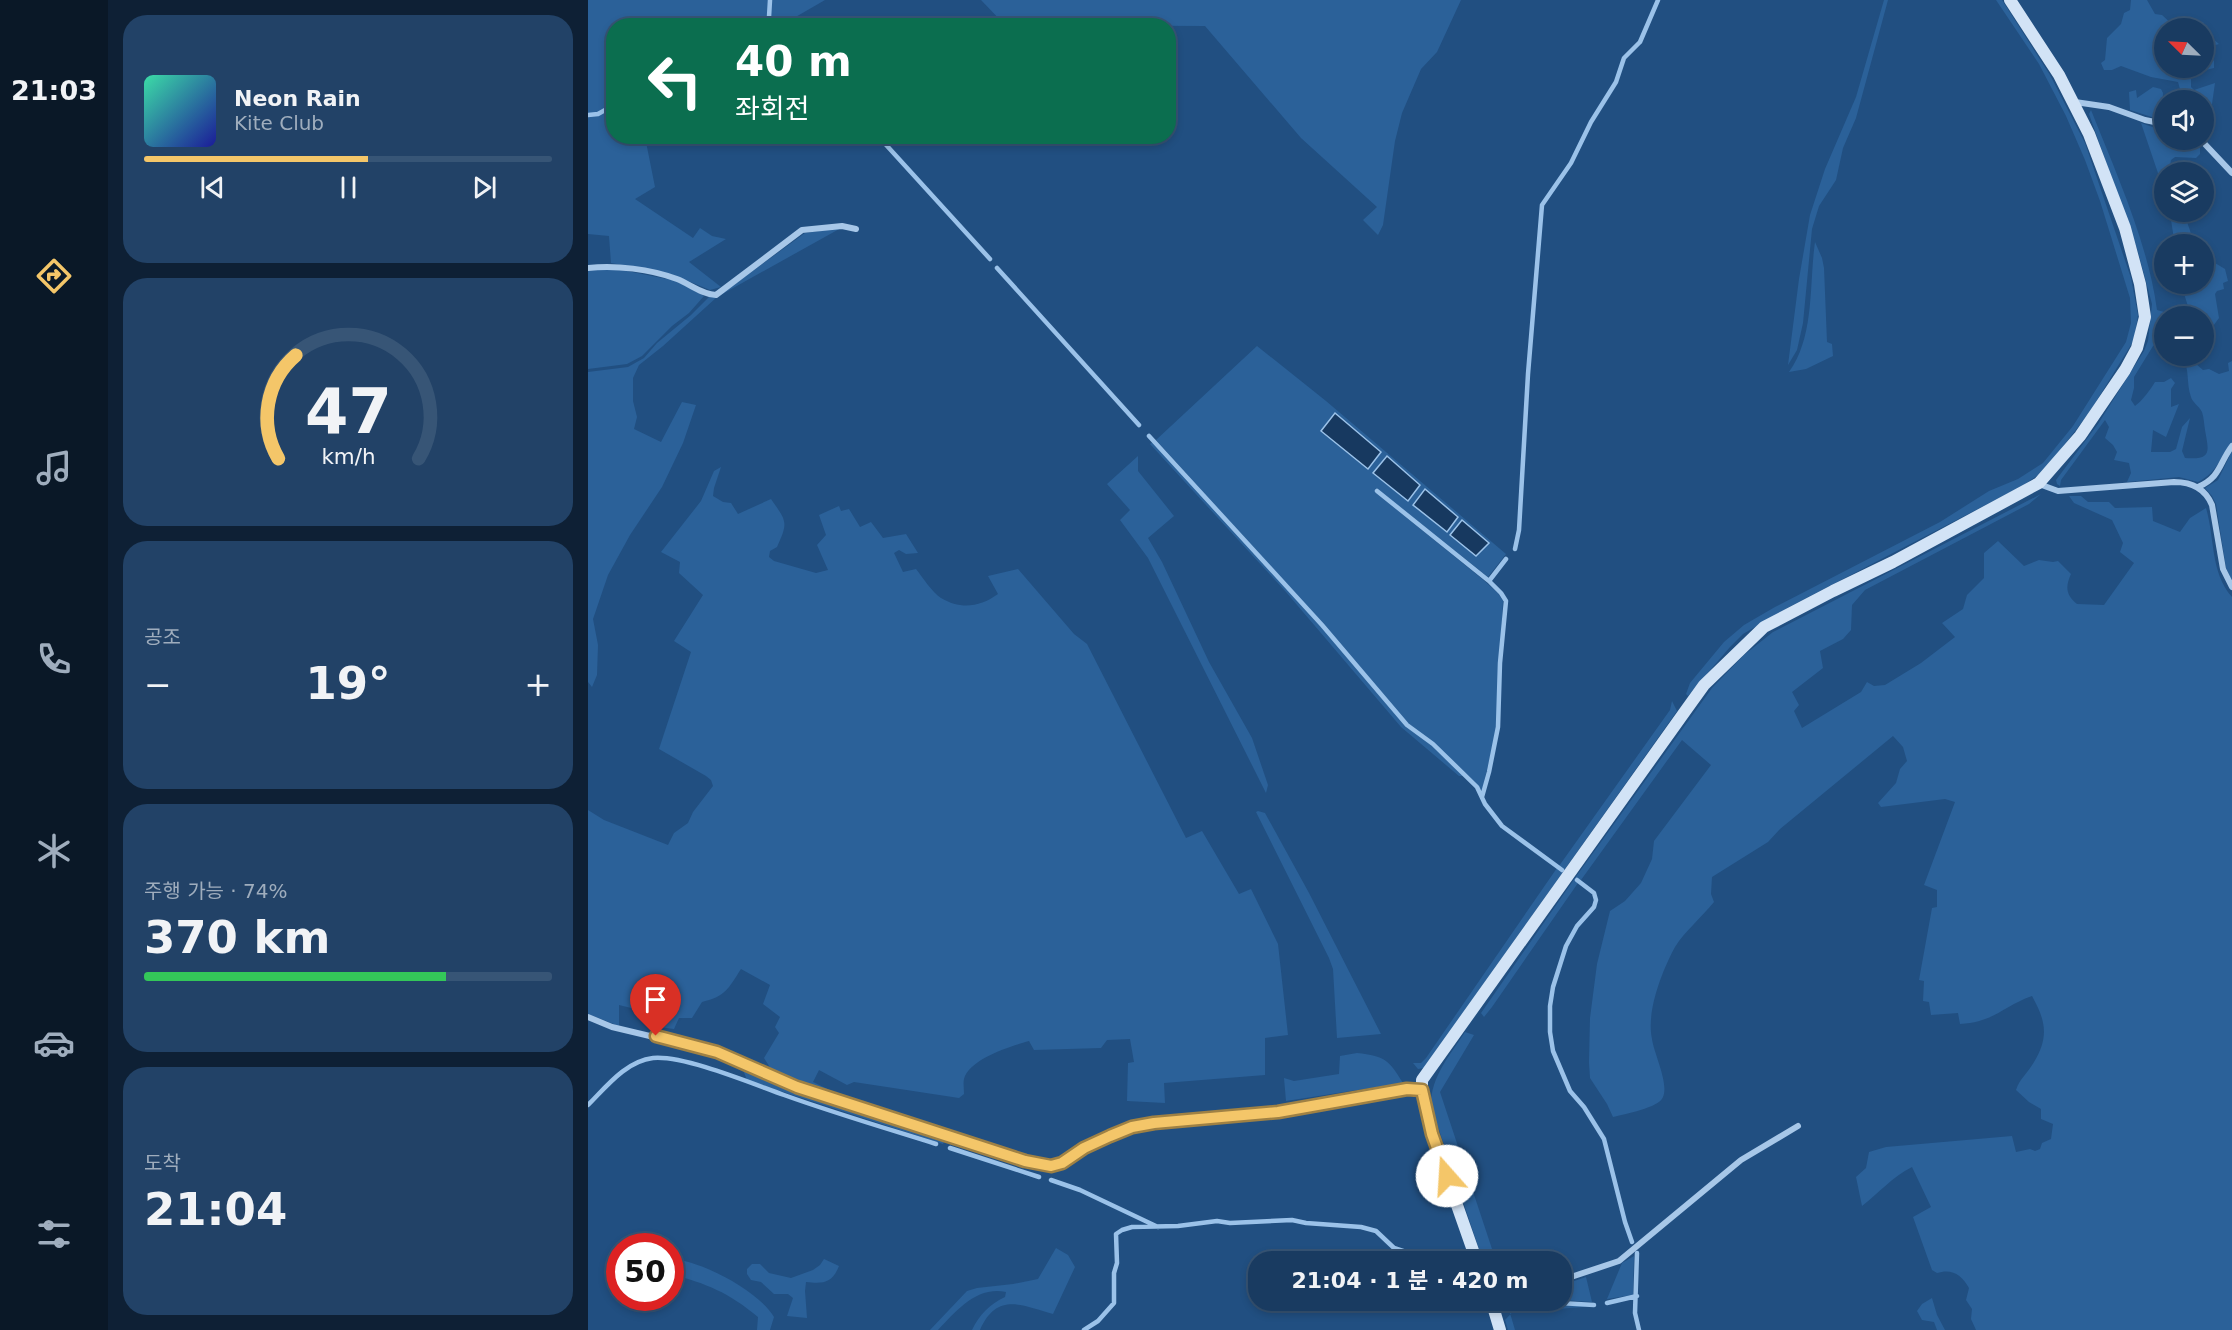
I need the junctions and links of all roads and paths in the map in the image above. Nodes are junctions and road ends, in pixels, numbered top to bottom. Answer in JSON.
{"nodes":[{"id":1,"x":2010,"y":0,"type":"edge"},
{"id":2,"x":2074,"y":101,"type":"junction"},
{"id":3,"x":2154,"y":122,"type":"edge"},
{"id":4,"x":2212,"y":150,"type":"edge"},
{"id":5,"x":2232,"y":173,"type":"edge"},
{"id":6,"x":856,"y":229,"type":"dead end"},
{"id":7,"x":588,"y":268,"type":"edge"},
{"id":8,"x":2232,"y":446,"type":"edge"},
{"id":9,"x":2039,"y":483,"type":"junction"},
{"id":10,"x":2198,"y":487,"type":"junction"},
{"id":11,"x":2232,"y":587,"type":"edge"},
{"id":12,"x":588,"y":1017,"type":"edge"},
{"id":13,"x":1422,"y":1090,"type":"junction"},
{"id":14,"x":1798,"y":1126,"type":"dead end"},
{"id":15,"x":1473,"y":1251,"type":"edge"},
{"id":16,"x":1572,"y":1277,"type":"edge"},
{"id":17,"x":1494,"y":1311,"type":"edge"},
{"id":18,"x":1500,"y":1330,"type":"edge"}],
"edges":[{"from":1,"to":2,"type":"main road"},
{"from":2,"to":3,"type":"street"},
{"from":2,"to":9,"type":"main road"},
{"from":4,"to":5,"type":"street"},
{"from":6,"to":7,"type":"street"},
{"from":8,"to":10,"type":"street"},
{"from":9,"to":10,"type":"street"},
{"from":9,"to":13,"type":"main road"},
{"from":10,"to":11,"type":"street"},
{"from":12,"to":13,"type":"street"},
{"from":13,"to":15,"type":"main road"},
{"from":14,"to":16,"type":"street"},
{"from":17,"to":18,"type":"main road"}]}
